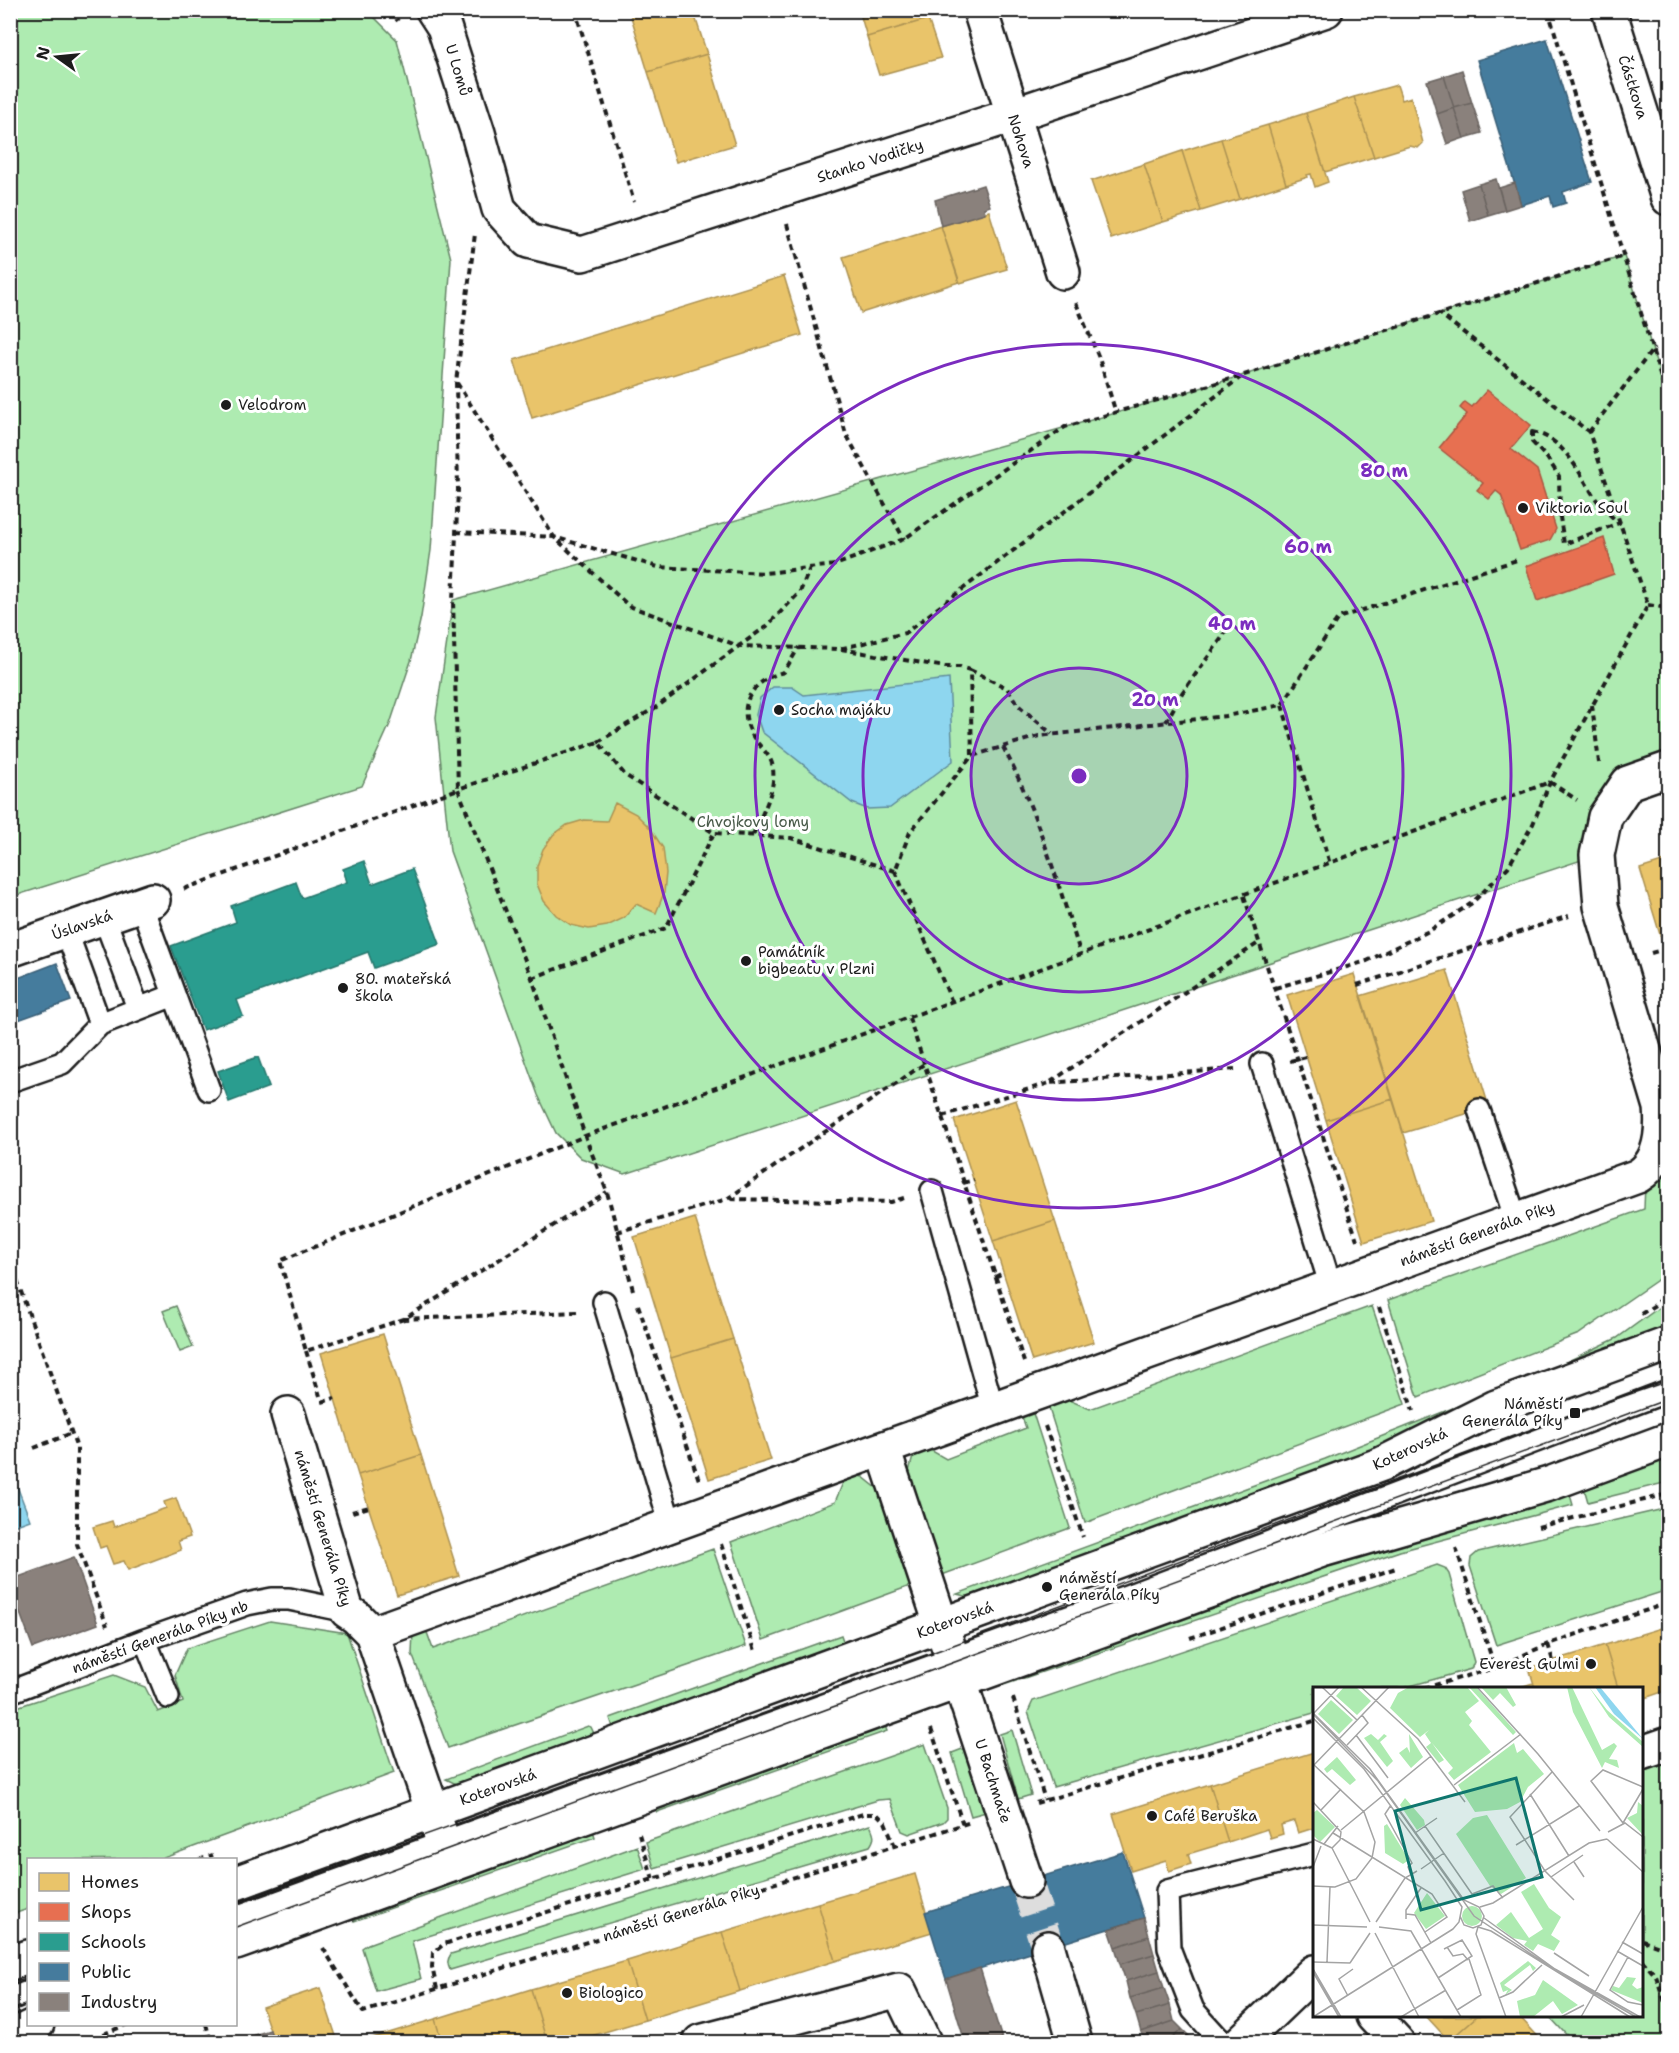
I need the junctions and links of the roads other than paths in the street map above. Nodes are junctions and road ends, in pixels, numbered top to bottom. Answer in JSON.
{"nodes":[{"id":1,"x":433,"y":10,"type":"edge"},
{"id":2,"x":980,"y":10,"type":"edge"},
{"id":3,"x":1326,"y":10,"type":"edge"},
{"id":4,"x":1609,"y":10,"type":"edge"},
{"id":5,"x":1013,"y":115,"type":"junction"},
{"id":6,"x":478,"y":133,"type":"joint"},
{"id":7,"x":1668,"y":198,"type":"edge"},
{"id":8,"x":1063,"y":272,"type":"road end"},
{"id":9,"x":1668,"y":769,"type":"edge"},
{"id":10,"x":147,"y":902,"type":"joint"},
{"id":11,"x":104,"y":917,"type":"junction"},
{"id":12,"x":66,"y":930,"type":"junction"},
{"id":13,"x":10,"y":950,"type":"edge"},
{"id":14,"x":174,"y":995,"type":"junction"},
{"id":15,"x":138,"y":1008,"type":"junction"},
{"id":16,"x":100,"y":1024,"type":"junction"},
{"id":17,"x":1262,"y":1064,"type":"dead end"},
{"id":18,"x":10,"y":1081,"type":"edge"},
{"id":19,"x":209,"y":1090,"type":"dead end"},
{"id":20,"x":1479,"y":1110,"type":"dead end"},
{"id":21,"x":932,"y":1191,"type":"dead end"},
{"id":22,"x":1516,"y":1220,"type":"junction"},
{"id":23,"x":1332,"y":1287,"type":"junction"},
{"id":24,"x":604,"y":1302,"type":"dead end"},
{"id":25,"x":1668,"y":1344,"type":"edge"},
{"id":26,"x":1668,"y":1391,"type":"edge"},
{"id":27,"x":993,"y":1409,"type":"junction"},
{"id":28,"x":288,"y":1414,"type":"dead end"},
{"id":29,"x":1668,"y":1440,"type":"edge"},
{"id":30,"x":883,"y":1449,"type":"junction"},
{"id":31,"x":671,"y":1526,"type":"junction"},
{"id":32,"x":347,"y":1611,"type":"junction"},
{"id":33,"x":941,"y":1625,"type":"junction"},
{"id":34,"x":372,"y":1633,"type":"junction"},
{"id":35,"x":145,"y":1640,"type":"junction"},
{"id":36,"x":956,"y":1670,"type":"junction"},
{"id":37,"x":10,"y":1692,"type":"edge"},
{"id":38,"x":168,"y":1697,"type":"dead end"},
{"id":39,"x":1668,"y":1744,"type":"edge"},
{"id":40,"x":1643,"y":1752,"type":"edge"},
{"id":41,"x":433,"y":1811,"type":"junction"},
{"id":42,"x":447,"y":1854,"type":"junction"},
{"id":43,"x":1313,"y":1854,"type":"edge"},
{"id":44,"x":1026,"y":1881,"type":"tunnel mouth"},
{"id":45,"x":237,"y":1883,"type":"edge"},
{"id":46,"x":237,"y":1917,"type":"edge"},
{"id":47,"x":237,"y":1943,"type":"edge"},
{"id":48,"x":1048,"y":1948,"type":"tunnel mouth"},
{"id":49,"x":27,"y":1957,"type":"edge"},
{"id":50,"x":10,"y":1963,"type":"edge"},
{"id":51,"x":1313,"y":1973,"type":"edge"},
{"id":52,"x":27,"y":1992,"type":"edge"},
{"id":53,"x":10,"y":1999,"type":"edge"},
{"id":54,"x":1374,"y":2017,"type":"edge"},
{"id":55,"x":35,"y":2026,"type":"edge"},
{"id":56,"x":10,"y":2037,"type":"edge"},
{"id":57,"x":700,"y":2043,"type":"edge"},
{"id":58,"x":924,"y":2043,"type":"edge"},
{"id":59,"x":1075,"y":2043,"type":"edge"},
{"id":60,"x":1222,"y":2043,"type":"edge"},
{"id":61,"x":1240,"y":2043,"type":"edge"},
{"id":62,"x":1397,"y":2043,"type":"edge"}],
"edges":[{"from":1,"to":6,"type":"street","name":"U Lomů"},
{"from":2,"to":5,"type":"street","name":"Nohova"},
{"from":3,"to":5,"type":"street","name":"Stanko Vodičky"},
{"from":4,"to":7,"type":"street","name":"Částkova"},
{"from":5,"to":6,"type":"street","name":"Stanko Vodičky"},
{"from":5,"to":8,"type":"street","name":"Nohova"},
{"from":9,"to":22,"type":"street","name":"náměstí Generála Píky"},
{"from":10,"to":11,"type":"street","name":"Úslavská"},
{"from":10,"to":14,"type":"lane"},
{"from":11,"to":12,"type":"street","name":"Úslavská"},
{"from":11,"to":15,"type":"lane"},
{"from":12,"to":13,"type":"street","name":"Úslavská"},
{"from":12,"to":16,"type":"lane"},
{"from":14,"to":15,"type":"lane"},
{"from":14,"to":19,"type":"lane"},
{"from":15,"to":16,"type":"lane"},
{"from":16,"to":18,"type":"lane"},
{"from":17,"to":23,"type":"lane"},
{"from":20,"to":22,"type":"lane"},
{"from":21,"to":27,"type":"lane"},
{"from":22,"to":23,"type":"street","name":"náměstí Generála Píky"},
{"from":23,"to":27,"type":"street","name":"náměstí Generála Píky"},
{"from":24,"to":31,"type":"lane"},
{"from":25,"to":33,"type":"street","name":"Koterovská"},
{"from":26,"to":36,"type":"lane"},
{"from":27,"to":30,"type":"street","name":"náměstí Generála Píky"},
{"from":28,"to":32,"type":"street","name":"náměstí Generála Píky"},
{"from":29,"to":36,"type":"street"},
{"from":30,"to":31,"type":"street","name":"náměstí Generála Píky"},
{"from":30,"to":33,"type":"street"},
{"from":31,"to":34,"type":"street","name":"náměstí Generála Píky"},
{"from":32,"to":34,"type":"street","name":"náměstí Generála Píky"},
{"from":32,"to":35,"type":"lane","name":"náměstí Generála Píky nb"},
{"from":33,"to":36,"type":"street"},
{"from":33,"to":41,"type":"street","name":"Koterovská"},
{"from":34,"to":41,"type":"street","name":"náměstí Generála Píky"},
{"from":35,"to":37,"type":"lane","name":"náměstí Generála Píky nb"},
{"from":35,"to":38,"type":"lane"},
{"from":36,"to":42,"type":"street"},
{"from":36,"to":44,"type":"street","name":"U Bachmače"},
{"from":39,"to":40,"type":"street"},
{"from":41,"to":42,"type":"street","name":"náměstí Generála Píky"},
{"from":41,"to":45,"type":"street","name":"Koterovská"},
{"from":42,"to":46,"type":"lane"},
{"from":42,"to":47,"type":"street"},
{"from":43,"to":60,"type":"lane"},
{"from":48,"to":59,"type":"street"},
{"from":49,"to":50,"type":"street"},
{"from":51,"to":61,"type":"street"},
{"from":52,"to":53,"type":"lane"},
{"from":54,"to":62,"type":"street"},
{"from":55,"to":56,"type":"street"},
{"from":57,"to":58,"type":"street"}]}
